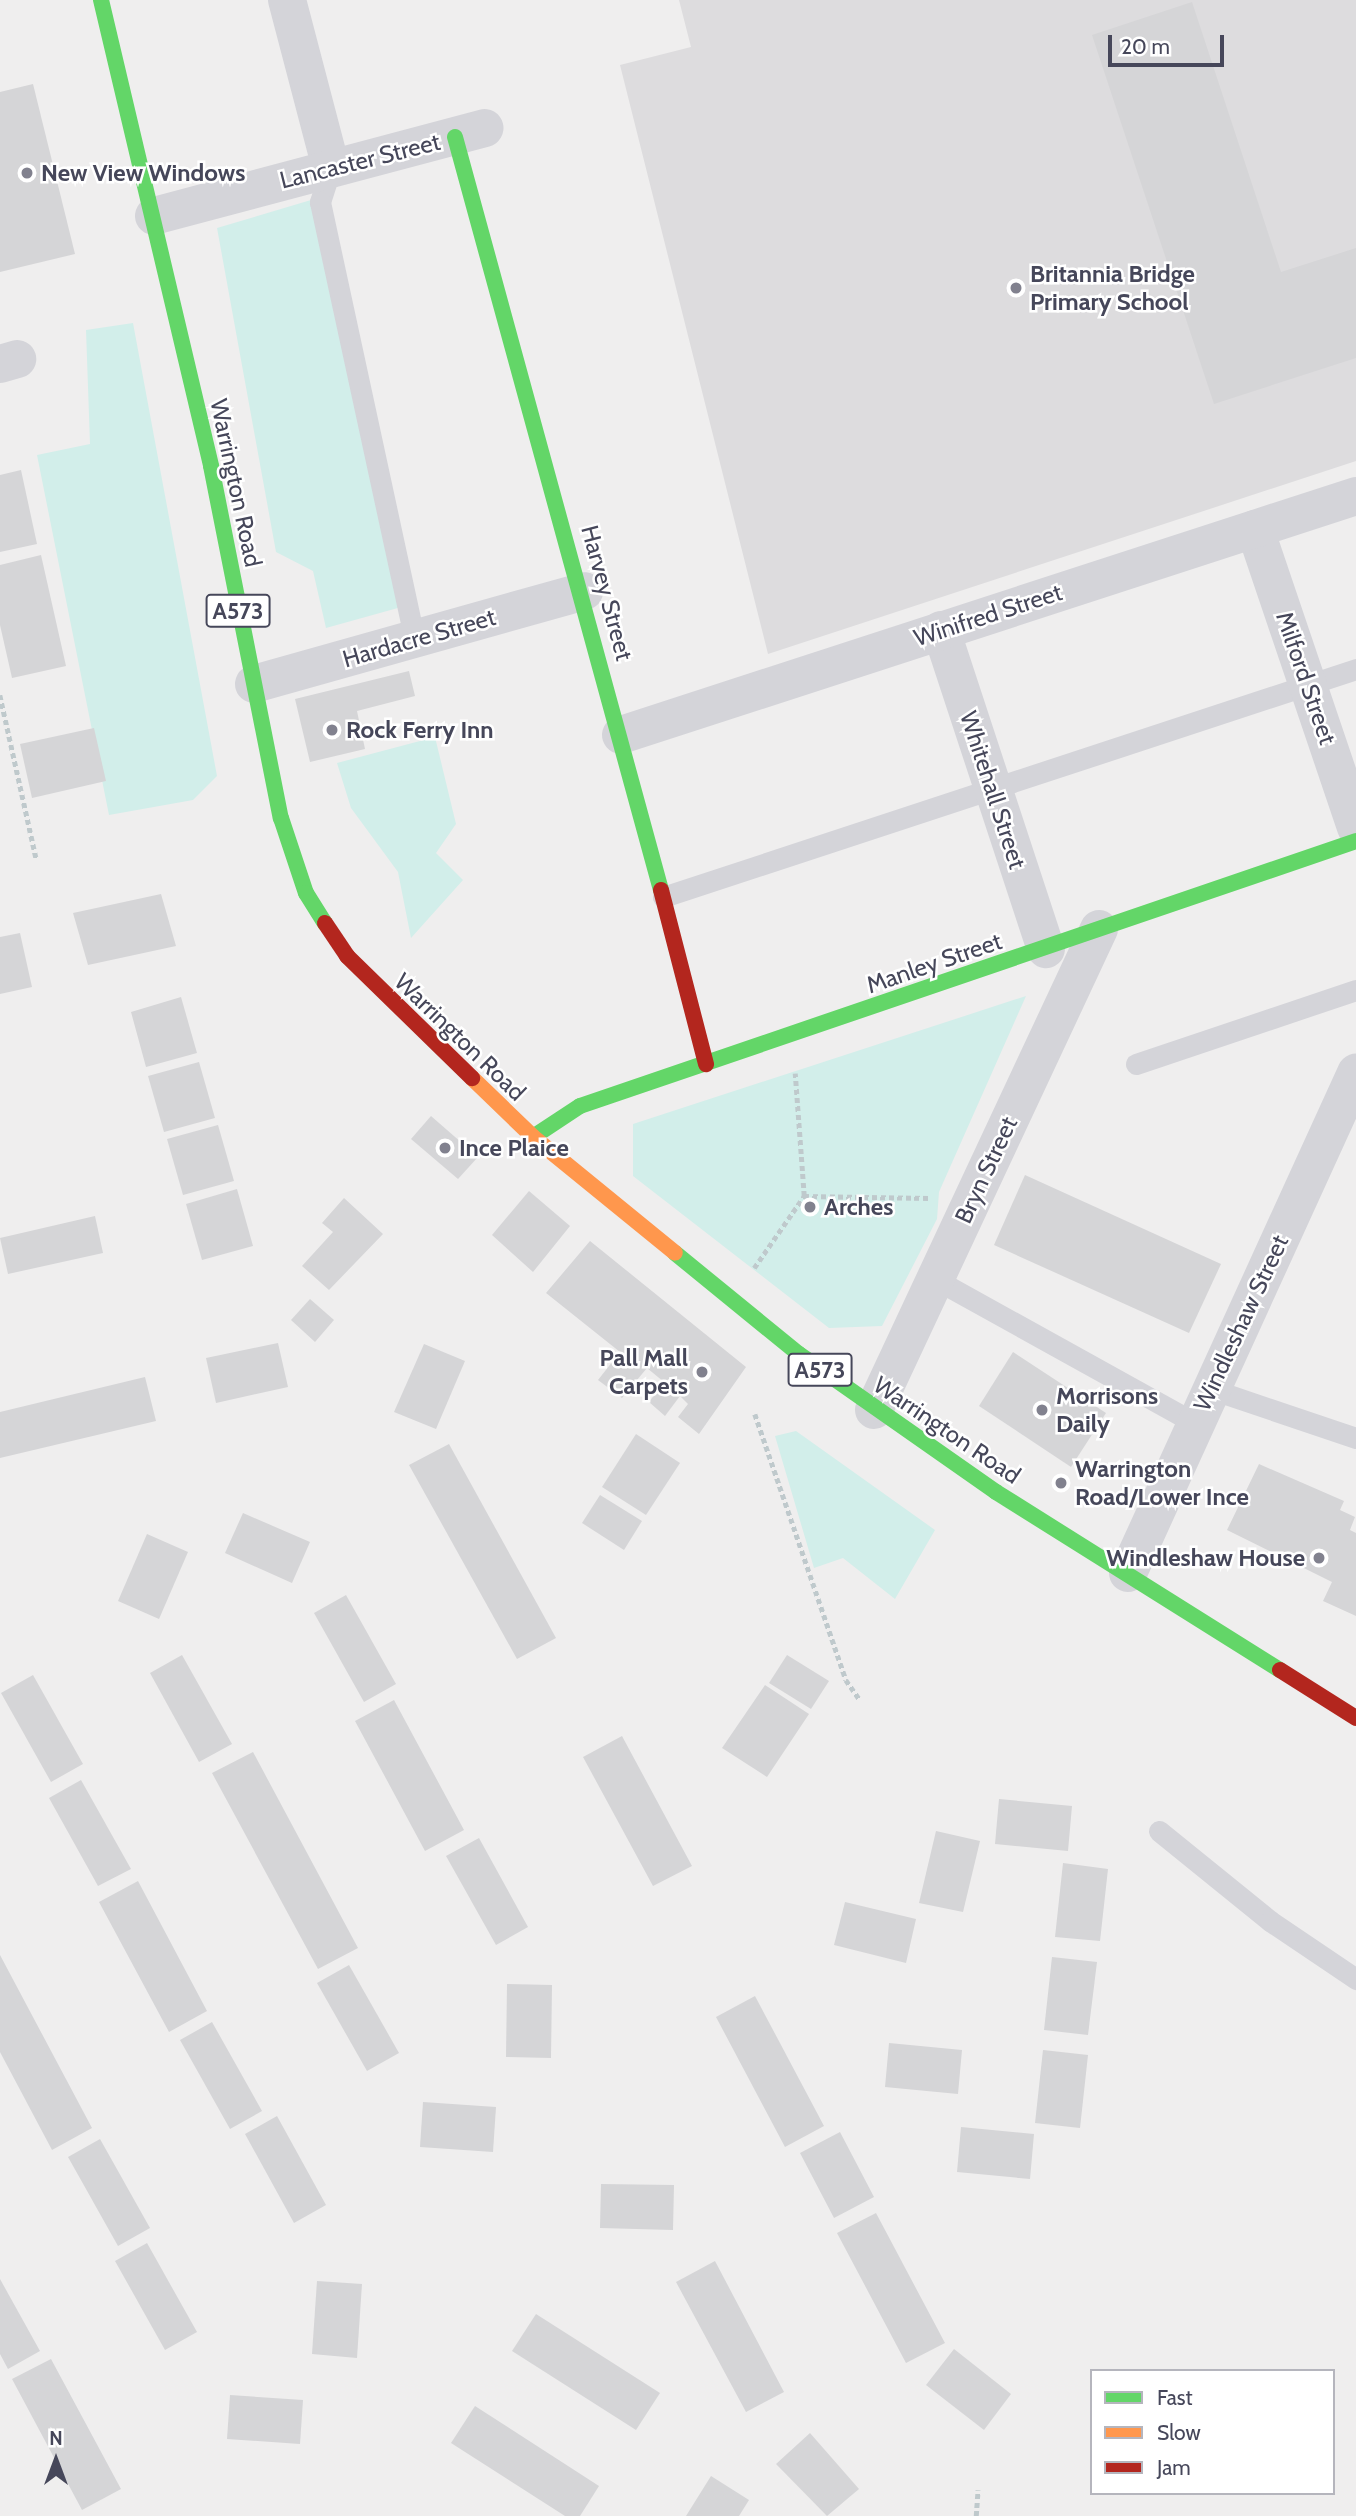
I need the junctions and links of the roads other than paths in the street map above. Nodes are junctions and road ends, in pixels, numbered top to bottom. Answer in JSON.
{"nodes":[{"id":1,"x":101,"y":0,"type":"edge"},
{"id":2,"x":287,"y":0,"type":"edge"},
{"id":3,"x":470,"y":133,"type":"joint"},
{"id":4,"x":331,"y":167,"type":"junction"},
{"id":5,"x":154,"y":216,"type":"junction"},
{"id":6,"x":1356,"y":496,"type":"edge"},
{"id":7,"x":1255,"y":529,"type":"junction"},
{"id":8,"x":584,"y":591,"type":"junction"},
{"id":9,"x":940,"y":630,"type":"junction"},
{"id":10,"x":415,"y":640,"type":"junction"},
{"id":11,"x":1356,"y":669,"type":"edge"},
{"id":12,"x":254,"y":684,"type":"junction"},
{"id":13,"x":1308,"y":685,"type":"junction"},
{"id":14,"x":621,"y":735,"type":"junction"},
{"id":15,"x":993,"y":789,"type":"junction"},
{"id":16,"x":1356,"y":827,"type":"edge"},
{"id":17,"x":1356,"y":841,"type":"edge"},
{"id":18,"x":663,"y":897,"type":"junction"},
{"id":19,"x":1099,"y":929,"type":"junction"},
{"id":20,"x":1046,"y":949,"type":"junction"},
{"id":21,"x":1356,"y":990,"type":"edge"},
{"id":22,"x":706,"y":1064,"type":"junction"},
{"id":23,"x":1136,"y":1064,"type":"dead end"},
{"id":24,"x":1356,"y":1073,"type":"edge"},
{"id":25,"x":533,"y":1138,"type":"junction"},
{"id":26,"x":935,"y":1279,"type":"junction"},
{"id":27,"x":1211,"y":1389,"type":"junction"},
{"id":28,"x":874,"y":1410,"type":"junction"},
{"id":29,"x":1195,"y":1423,"type":"junction"},
{"id":30,"x":1356,"y":1438,"type":"edge"},
{"id":31,"x":1128,"y":1573,"type":"junction"},
{"id":32,"x":1356,"y":1718,"type":"edge"},
{"id":33,"x":1159,"y":1831,"type":"dead end"},
{"id":34,"x":1356,"y":1979,"type":"edge"}],
"edges":[{"from":1,"to":5,"type":"main road","name":"Warrington Road","number":"A573"},
{"from":2,"to":4,"type":"street"},
{"from":3,"to":4,"type":"street","name":"Lancaster Street"},
{"from":3,"to":8,"type":"main road","name":"Harvey Street"},
{"from":4,"to":5,"type":"street","name":"Lancaster Street"},
{"from":4,"to":10,"type":"lane"},
{"from":5,"to":12,"type":"main road","name":"Warrington Road","number":"A573"},
{"from":6,"to":7,"type":"street","name":"Winifred Street"},
{"from":7,"to":9,"type":"street","name":"Winifred Street"},
{"from":7,"to":13,"type":"street","name":"Milford Street"},
{"from":8,"to":10,"type":"street","name":"Hardacre Street"},
{"from":8,"to":14,"type":"main road","name":"Harvey Street"},
{"from":9,"to":14,"type":"street","name":"Winifred Street"},
{"from":9,"to":15,"type":"street","name":"Whitehall Street"},
{"from":10,"to":12,"type":"street","name":"Hardacre Street"},
{"from":11,"to":13,"type":"lane"},
{"from":12,"to":25,"type":"main road","name":"Warrington Road","number":"A573"},
{"from":13,"to":15,"type":"lane"},
{"from":13,"to":16,"type":"street","name":"Milford Street"},
{"from":14,"to":18,"type":"main road","name":"Harvey Street"},
{"from":15,"to":18,"type":"lane"},
{"from":15,"to":20,"type":"street","name":"Whitehall Street"},
{"from":17,"to":19,"type":"main road","name":"Manley Street"},
{"from":18,"to":22,"type":"main road","name":"Harvey Street"},
{"from":19,"to":20,"type":"main road","name":"Manley Street"},
{"from":19,"to":26,"type":"street","name":"Bryn Street"},
{"from":20,"to":22,"type":"main road","name":"Manley Street"},
{"from":21,"to":23,"type":"lane"},
{"from":22,"to":25,"type":"main road","name":"Manley Street"},
{"from":24,"to":27,"type":"street","name":"Windleshaw Street"},
{"from":25,"to":28,"type":"main road","name":"Warrington Road","number":"A573"},
{"from":26,"to":28,"type":"street","name":"Bryn Street"},
{"from":26,"to":29,"type":"lane"},
{"from":27,"to":29,"type":"street","name":"Windleshaw Street"},
{"from":27,"to":30,"type":"lane"},
{"from":28,"to":31,"type":"main road","name":"Warrington Road","number":"A573"},
{"from":29,"to":31,"type":"street","name":"Windleshaw Street"},
{"from":31,"to":32,"type":"main road","name":"Warrington Road","number":"A573"},
{"from":33,"to":34,"type":"lane"}]}
